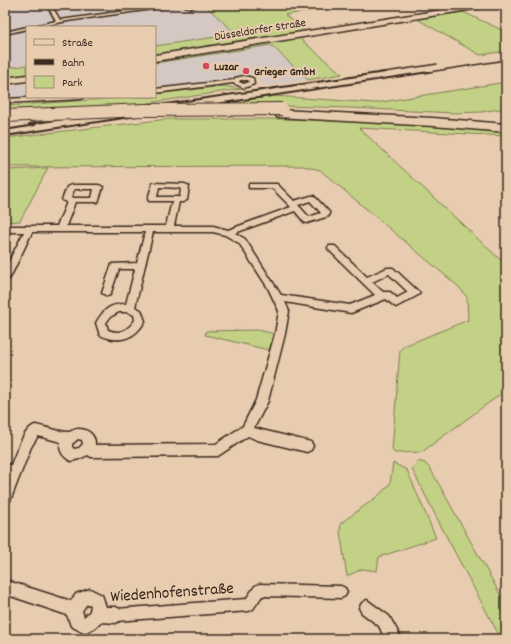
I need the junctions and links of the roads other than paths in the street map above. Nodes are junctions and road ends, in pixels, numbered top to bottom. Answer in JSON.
{"nodes":[{"id":1,"x":49,"y":5,"type":"edge"},
{"id":2,"x":179,"y":5,"type":"edge"},
{"id":3,"x":185,"y":5,"type":"edge"},
{"id":4,"x":198,"y":5,"type":"edge"},
{"id":5,"x":487,"y":5,"type":"edge"},
{"id":6,"x":58,"y":22,"type":"junction"},
{"id":7,"x":37,"y":26,"type":"edge"},
{"id":8,"x":26,"y":28,"type":"edge"},
{"id":9,"x":5,"y":33,"type":"edge"},
{"id":10,"x":156,"y":58,"type":"edge"},
{"id":11,"x":26,"y":78,"type":"edge"},
{"id":12,"x":7,"y":80,"type":"edge"},
{"id":13,"x":236,"y":81,"type":"dead end"},
{"id":14,"x":156,"y":91,"type":"edge"},
{"id":15,"x":62,"y":98,"type":"edge"},
{"id":16,"x":5,"y":101,"type":"edge"},
{"id":17,"x":282,"y":112,"type":"junction"},
{"id":18,"x":5,"y":116,"type":"edge"},
{"id":19,"x":5,"y":122,"type":"edge"},
{"id":20,"x":506,"y":122,"type":"edge"},
{"id":21,"x":506,"y":128,"type":"edge"},
{"id":22,"x":252,"y":186,"type":"dead end"},
{"id":23,"x":176,"y":199,"type":"dead end"},
{"id":24,"x":72,"y":200,"type":"dead end"},
{"id":25,"x":30,"y":228,"type":"junction"},
{"id":26,"x":61,"y":228,"type":"junction"},
{"id":27,"x":150,"y":228,"type":"junction"},
{"id":28,"x":170,"y":228,"type":"junction"},
{"id":29,"x":5,"y":229,"type":"edge"},
{"id":30,"x":228,"y":233,"type":"junction"},
{"id":31,"x":332,"y":248,"type":"dead end"},
{"id":32,"x":141,"y":266,"type":"junction"},
{"id":33,"x":5,"y":278,"type":"edge"},
{"id":34,"x":366,"y":281,"type":"junction"},
{"id":35,"x":107,"y":293,"type":"dead end"},
{"id":36,"x":382,"y":296,"type":"junction"},
{"id":37,"x":278,"y":298,"type":"junction"},
{"id":38,"x":130,"y":308,"type":"dead end"},
{"id":39,"x":247,"y":430,"type":"junction"},
{"id":40,"x":307,"y":446,"type":"dead end"},
{"id":41,"x":10,"y":471,"type":"edge"},
{"id":42,"x":5,"y":496,"type":"edge"},
{"id":43,"x":5,"y":587,"type":"edge"},
{"id":44,"x":341,"y":592,"type":"dead end"},
{"id":45,"x":367,"y":608,"type":"dead end"},
{"id":46,"x":116,"y":615,"type":"joint"},
{"id":47,"x":394,"y":639,"type":"edge"}],
"edges":[{"from":1,"to":6,"type":"street"},
{"from":2,"to":6,"type":"street"},
{"from":3,"to":4,"type":"street"},
{"from":5,"to":10,"type":"main road","name":"Düsseldorfer Straße"},
{"from":6,"to":7,"type":"street"},
{"from":8,"to":9,"type":"street"},
{"from":11,"to":12,"type":"main road"},
{"from":13,"to":14,"type":"street"},
{"from":15,"to":16,"type":"street"},
{"from":17,"to":18,"type":"highway","bridge":true},
{"from":17,"to":19,"type":"highway"},
{"from":17,"to":20,"type":"highway"},
{"from":17,"to":21,"type":"highway"},
{"from":22,"to":30,"type":"street"},
{"from":23,"to":28,"type":"street"},
{"from":24,"to":26,"type":"street"},
{"from":25,"to":26,"type":"street"},
{"from":25,"to":29,"type":"street"},
{"from":25,"to":33,"type":"street"},
{"from":26,"to":27,"type":"street"},
{"from":27,"to":28,"type":"street"},
{"from":27,"to":32,"type":"street"},
{"from":28,"to":30,"type":"street"},
{"from":30,"to":37,"type":"street"},
{"from":31,"to":34,"type":"street"},
{"from":32,"to":35,"type":"street"},
{"from":32,"to":38,"type":"street"},
{"from":34,"to":36,"type":"street"},
{"from":34,"to":36,"type":"street"},
{"from":36,"to":37,"type":"street"},
{"from":37,"to":39,"type":"street"},
{"from":39,"to":40,"type":"street"},
{"from":39,"to":41,"type":"street"},
{"from":41,"to":42,"type":"street"},
{"from":43,"to":46,"type":"street","name":"Wiedenhofenstraße"},
{"from":44,"to":46,"type":"street","name":"Wiedenhofenstraße"},
{"from":45,"to":47,"type":"street"}]}
